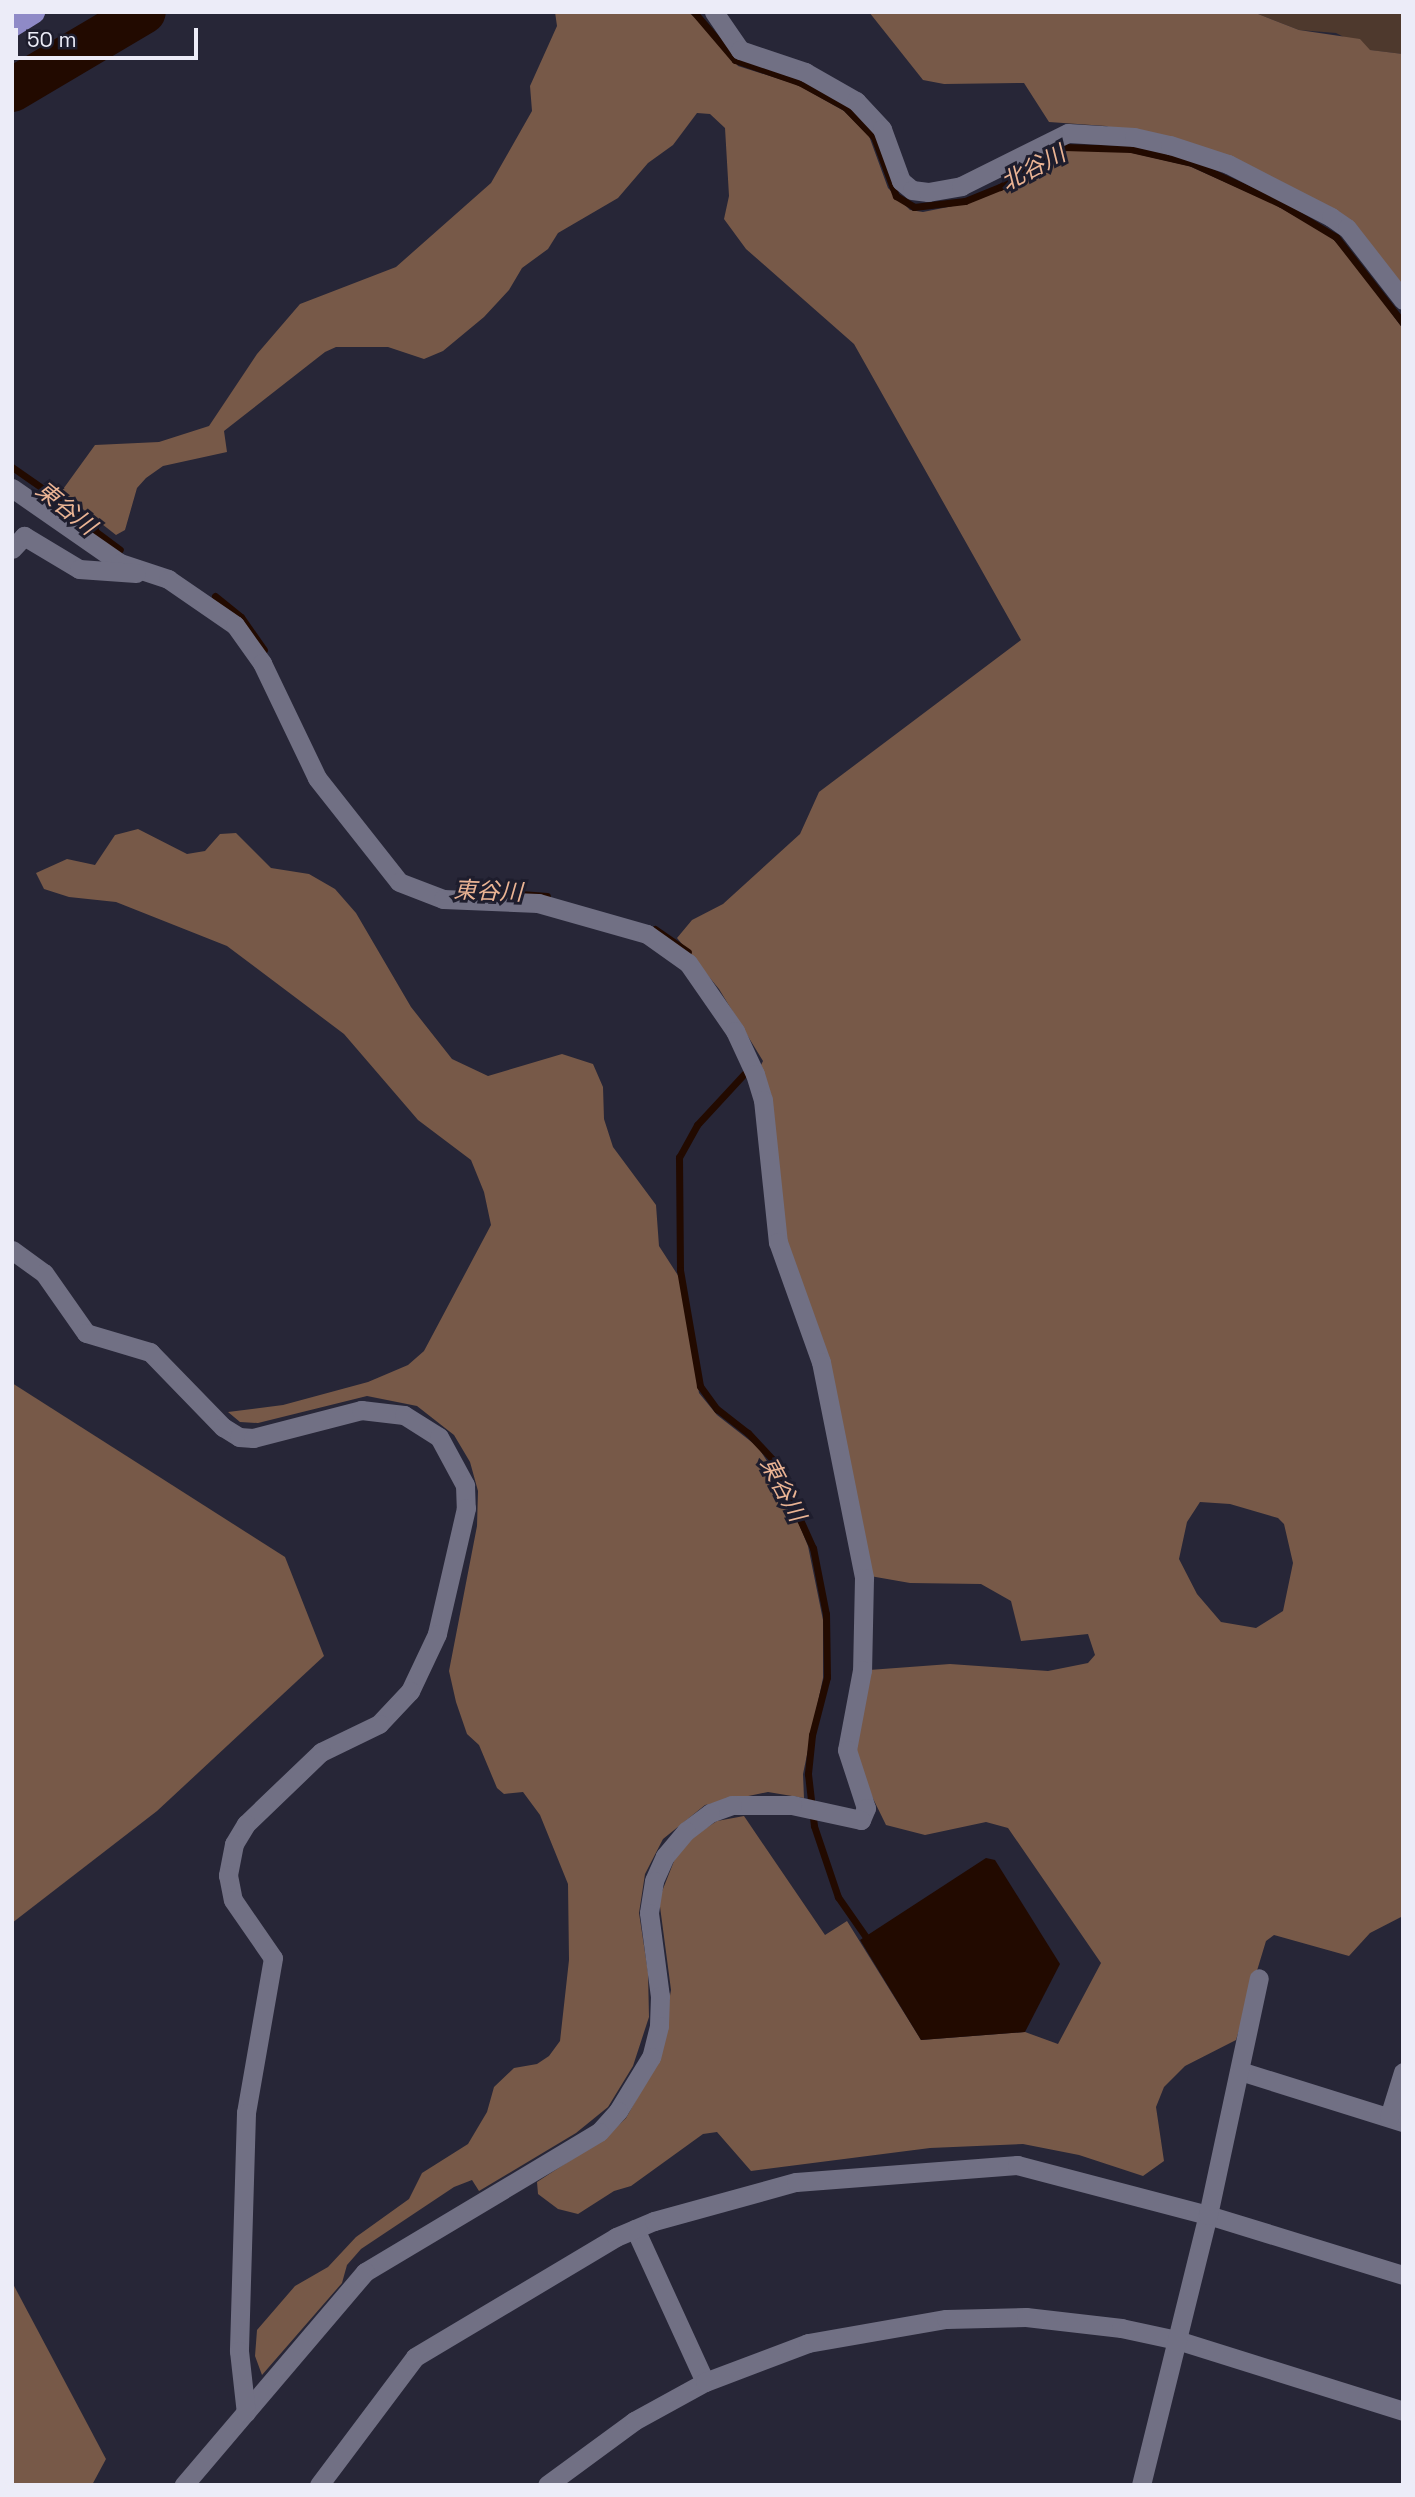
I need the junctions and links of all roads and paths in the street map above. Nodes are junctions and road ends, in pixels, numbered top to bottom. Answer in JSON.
{"nodes":[{"id":1,"x":34,"y":12,"type":"edge"},
{"id":2,"x":714,"y":12,"type":"edge"},
{"id":3,"x":12,"y":26,"type":"edge"},
{"id":4,"x":1403,"y":300,"type":"edge"},
{"id":5,"x":12,"y":488,"type":"edge"},
{"id":6,"x":12,"y":549,"type":"edge"},
{"id":7,"x":141,"y":573,"type":"junction"},
{"id":8,"x":12,"y":1250,"type":"edge"},
{"id":9,"x":1259,"y":1978,"type":"dead end"},
{"id":10,"x":1240,"y":2071,"type":"junction"},
{"id":11,"x":1403,"y":2072,"type":"edge"},
{"id":12,"x":1396,"y":2120,"type":"edge"},
{"id":13,"x":1208,"y":2215,"type":"junction"},
{"id":14,"x":635,"y":2229,"type":"junction"},
{"id":15,"x":1403,"y":2275,"type":"edge"},
{"id":16,"x":1177,"y":2340,"type":"junction"},
{"id":17,"x":705,"y":2382,"type":"junction"},
{"id":18,"x":1403,"y":2411,"type":"edge"},
{"id":19,"x":246,"y":2413,"type":"junction"},
{"id":20,"x":184,"y":2485,"type":"edge"},
{"id":21,"x":319,"y":2485,"type":"edge"},
{"id":22,"x":547,"y":2485,"type":"edge"},
{"id":23,"x":1141,"y":2485,"type":"edge"}],
"edges":[{"from":1,"to":3,"type":"main road"},
{"from":2,"to":4,"type":"street"},
{"from":5,"to":7,"type":"street"},
{"from":6,"to":7,"type":"street"},
{"from":7,"to":19,"type":"street"},
{"from":8,"to":19,"type":"street"},
{"from":9,"to":10,"type":"street"},
{"from":10,"to":12,"type":"street"},
{"from":10,"to":13,"type":"street"},
{"from":11,"to":12,"type":"street"},
{"from":13,"to":14,"type":"street"},
{"from":13,"to":15,"type":"street"},
{"from":13,"to":16,"type":"street"},
{"from":14,"to":17,"type":"street"},
{"from":14,"to":21,"type":"street"},
{"from":16,"to":17,"type":"street"},
{"from":16,"to":18,"type":"street"},
{"from":16,"to":23,"type":"street"},
{"from":17,"to":22,"type":"street"},
{"from":19,"to":20,"type":"street"}]}
